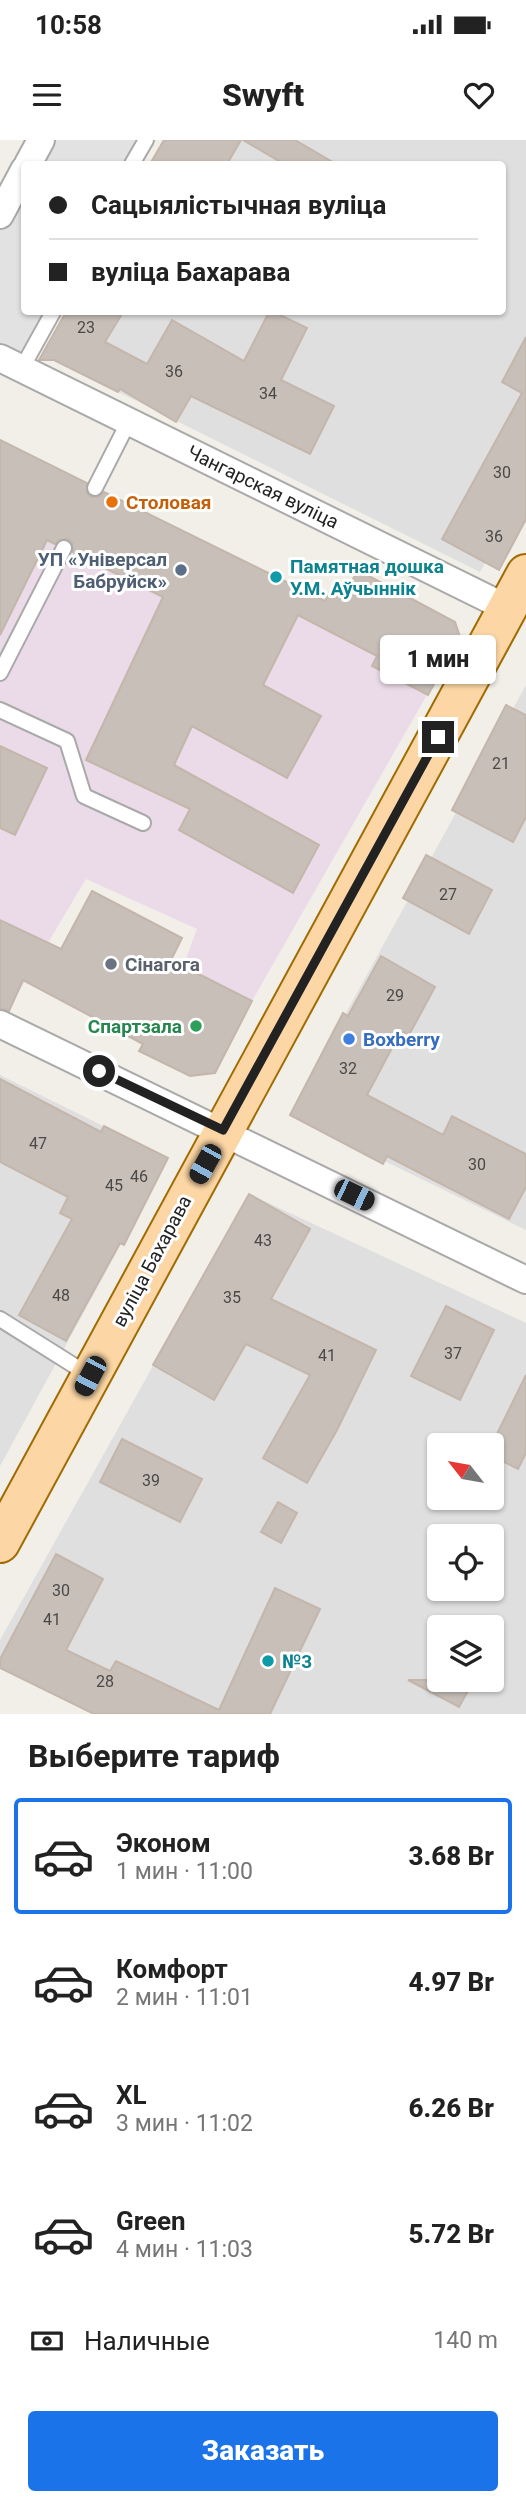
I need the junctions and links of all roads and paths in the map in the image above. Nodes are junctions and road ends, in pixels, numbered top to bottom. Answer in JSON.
{"nodes":[{"id":1,"x":41,"y":140,"type":"edge"},
{"id":2,"x":146,"y":140,"type":"edge"},
{"id":3,"x":30,"y":161,"type":"edge"},
{"id":4,"x":134,"y":161,"type":"edge"},
{"id":5,"x":21,"y":176,"type":"edge"},
{"id":6,"x":0,"y":215,"type":"edge"},
{"id":7,"x":50,"y":315,"type":"edge"},
{"id":8,"x":11,"y":363,"type":"edge"},
{"id":9,"x":129,"y":421,"type":"junction"},
{"id":10,"x":95,"y":488,"type":"dead end"},
{"id":11,"x":64,"y":548,"type":"dead end"},
{"id":12,"x":526,"y":574,"type":"edge"},
{"id":13,"x":517,"y":613,"type":"edge"},
{"id":14,"x":0,"y":673,"type":"edge"},
{"id":15,"x":0,"y":710,"type":"edge"},
{"id":16,"x":143,"y":823,"type":"dead end"},
{"id":17,"x":0,"y":1024,"type":"edge"},
{"id":18,"x":223,"y":1130,"type":"junction"},
{"id":19,"x":526,"y":1280,"type":"edge"},
{"id":20,"x":0,"y":1319,"type":"edge"},
{"id":21,"x":90,"y":1376,"type":"junction"},
{"id":22,"x":0,"y":1543,"type":"edge"}],
"edges":[{"from":1,"to":3,"type":"street"},
{"from":2,"to":4,"type":"lane"},
{"from":5,"to":6,"type":"street"},
{"from":7,"to":8,"type":"lane"},
{"from":8,"to":9,"type":"street","name":"Чангарская вуліца"},
{"from":9,"to":10,"type":"lane"},
{"from":9,"to":13,"type":"street","name":"Чангарская вуліца"},
{"from":11,"to":14,"type":"lane"},
{"from":12,"to":13,"type":"main road","name":"вуліца Бахарава"},
{"from":13,"to":18,"type":"main road","name":"вуліца Бахарава"},
{"from":15,"to":16,"type":"lane"},
{"from":17,"to":18,"type":"street"},
{"from":18,"to":19,"type":"street"},
{"from":18,"to":21,"type":"main road","name":"вуліца Бахарава"},
{"from":20,"to":21,"type":"lane"},
{"from":21,"to":22,"type":"main road","name":"вуліца Бахарава"}]}
